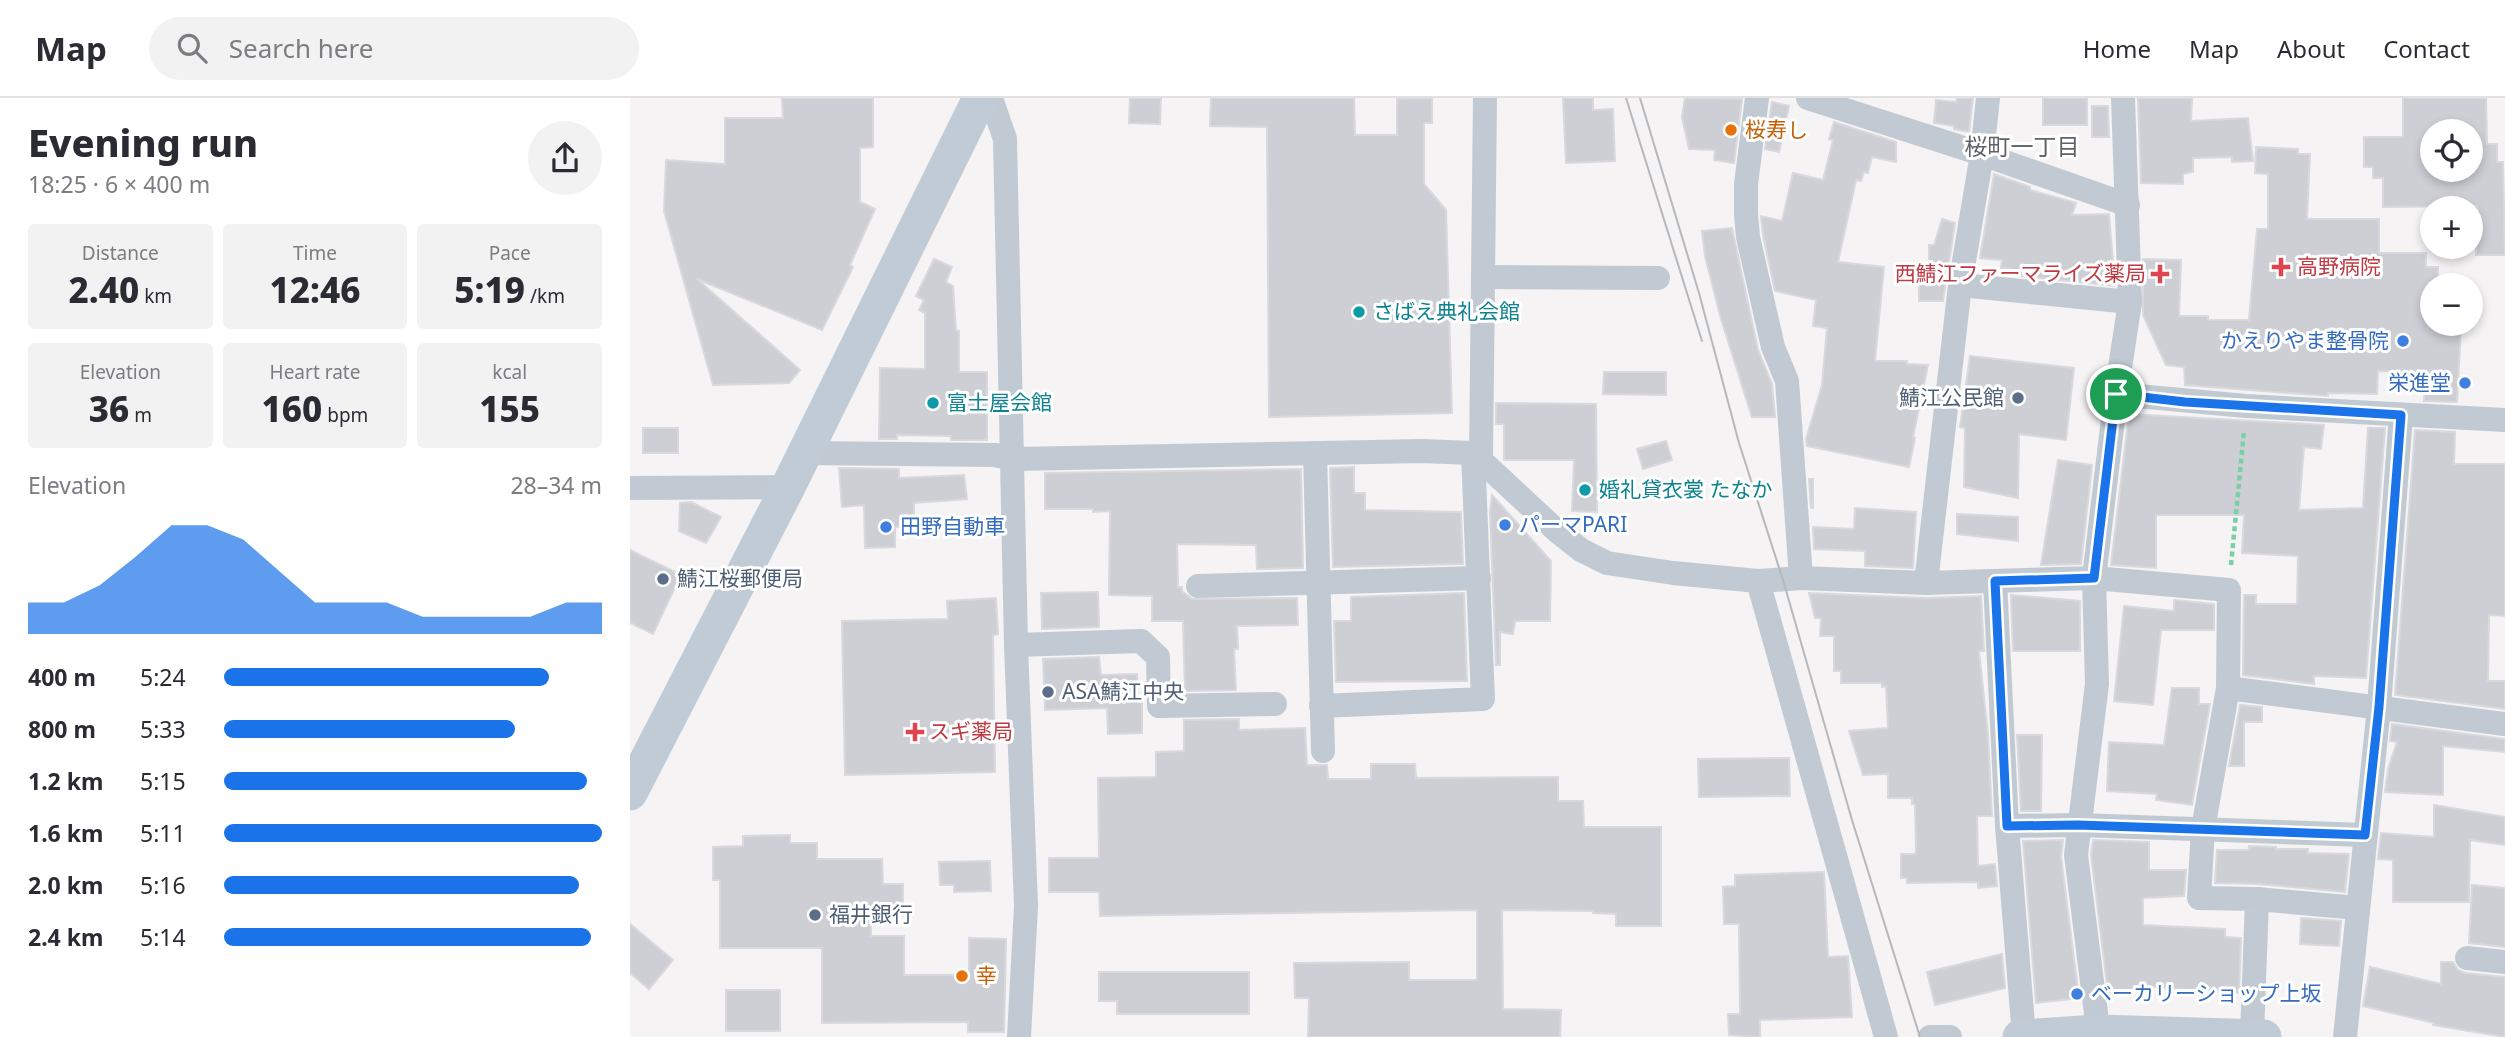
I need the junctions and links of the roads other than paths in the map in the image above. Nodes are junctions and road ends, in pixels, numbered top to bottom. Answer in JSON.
{"nodes":[{"id":1,"x":980,"y":98,"type":"edge"},
{"id":2,"x":990,"y":98,"type":"edge"},
{"id":3,"x":1485,"y":98,"type":"edge"},
{"id":4,"x":1757,"y":98,"type":"edge"},
{"id":5,"x":1808,"y":98,"type":"edge"},
{"id":6,"x":1988,"y":98,"type":"edge"},
{"id":7,"x":2123,"y":98,"type":"edge"},
{"id":8,"x":1982,"y":155,"type":"junction"},
{"id":9,"x":2128,"y":205,"type":"junction"},
{"id":10,"x":1483,"y":276,"type":"junction"},
{"id":11,"x":1658,"y":278,"type":"dead end"},
{"id":12,"x":1960,"y":285,"type":"junction"},
{"id":13,"x":2130,"y":302,"type":"junction"},
{"id":14,"x":2116,"y":394,"type":"junction"},
{"id":15,"x":2401,"y":415,"type":"junction"},
{"id":16,"x":2505,"y":420,"type":"edge"},
{"id":17,"x":805,"y":453,"type":"junction"},
{"id":18,"x":1315,"y":453,"type":"junction"},
{"id":19,"x":1477,"y":456,"type":"junction"},
{"id":20,"x":1012,"y":459,"type":"junction"},
{"id":21,"x":788,"y":487,"type":"junction"},
{"id":22,"x":630,"y":488,"type":"edge"},
{"id":23,"x":1479,"y":578,"type":"junction"},
{"id":24,"x":1801,"y":578,"type":"junction"},
{"id":25,"x":2094,"y":578,"type":"junction"},
{"id":26,"x":1758,"y":581,"type":"junction"},
{"id":27,"x":1995,"y":581,"type":"junction"},
{"id":28,"x":1318,"y":583,"type":"junction"},
{"id":29,"x":1926,"y":583,"type":"junction"},
{"id":30,"x":1198,"y":586,"type":"dead end"},
{"id":31,"x":1016,"y":645,"type":"junction"},
{"id":32,"x":2228,"y":688,"type":"junction"},
{"id":33,"x":1275,"y":704,"type":"dead end"},
{"id":34,"x":1321,"y":706,"type":"junction"},
{"id":35,"x":2379,"y":707,"type":"junction"},
{"id":36,"x":2505,"y":724,"type":"edge"},
{"id":37,"x":1323,"y":751,"type":"dead end"},
{"id":38,"x":635,"y":772,"type":"edge"},
{"id":39,"x":2078,"y":825,"type":"junction"},
{"id":40,"x":2007,"y":826,"type":"junction"},
{"id":41,"x":2203,"y":828,"type":"junction"},
{"id":42,"x":2365,"y":835,"type":"junction"},
{"id":43,"x":2257,"y":900,"type":"junction"},
{"id":44,"x":2358,"y":908,"type":"junction"},
{"id":45,"x":2467,"y":958,"type":"dead end"},
{"id":46,"x":2505,"y":962,"type":"edge"},
{"id":47,"x":2098,"y":1034,"type":"edge"},
{"id":48,"x":1019,"y":1037,"type":"edge"},
{"id":49,"x":1886,"y":1037,"type":"edge"},
{"id":50,"x":1930,"y":1037,"type":"edge"},
{"id":51,"x":1950,"y":1037,"type":"edge"},
{"id":52,"x":2022,"y":1037,"type":"edge"},
{"id":53,"x":2258,"y":1037,"type":"edge"},
{"id":54,"x":2345,"y":1037,"type":"edge"}],
"edges":[{"from":1,"to":17,"type":"street"},
{"from":2,"to":20,"type":"street"},
{"from":3,"to":10,"type":"street"},
{"from":4,"to":24,"type":"street"},
{"from":5,"to":8,"type":"street"},
{"from":6,"to":8,"type":"street"},
{"from":7,"to":9,"type":"street"},
{"from":8,"to":9,"type":"street"},
{"from":8,"to":12,"type":"street"},
{"from":9,"to":13,"type":"street"},
{"from":10,"to":11,"type":"street"},
{"from":10,"to":19,"type":"street"},
{"from":12,"to":13,"type":"street"},
{"from":12,"to":29,"type":"street"},
{"from":13,"to":14,"type":"street"},
{"from":14,"to":15,"type":"street"},
{"from":14,"to":25,"type":"street"},
{"from":15,"to":16,"type":"street"},
{"from":15,"to":35,"type":"street"},
{"from":17,"to":20,"type":"street"},
{"from":17,"to":21,"type":"street"},
{"from":18,"to":19,"type":"street"},
{"from":18,"to":20,"type":"street"},
{"from":18,"to":28,"type":"street"},
{"from":19,"to":23,"type":"street"},
{"from":19,"to":26,"type":"street"},
{"from":20,"to":31,"type":"street"},
{"from":21,"to":22,"type":"street"},
{"from":21,"to":38,"type":"street"},
{"from":23,"to":28,"type":"street"},
{"from":23,"to":34,"type":"street"},
{"from":24,"to":26,"type":"street"},
{"from":24,"to":29,"type":"street"},
{"from":25,"to":27,"type":"street"},
{"from":25,"to":32,"type":"street"},
{"from":25,"to":39,"type":"street"},
{"from":26,"to":49,"type":"street"},
{"from":27,"to":29,"type":"street"},
{"from":27,"to":40,"type":"street"},
{"from":28,"to":30,"type":"street"},
{"from":28,"to":34,"type":"street"},
{"from":31,"to":33,"type":"street"},
{"from":31,"to":48,"type":"street"},
{"from":32,"to":35,"type":"street"},
{"from":32,"to":41,"type":"street"},
{"from":34,"to":37,"type":"street"},
{"from":35,"to":36,"type":"street"},
{"from":35,"to":42,"type":"street"},
{"from":39,"to":40,"type":"street"},
{"from":39,"to":41,"type":"street"},
{"from":39,"to":47,"type":"street"},
{"from":40,"to":52,"type":"street"},
{"from":41,"to":42,"type":"street"},
{"from":41,"to":43,"type":"street"},
{"from":42,"to":44,"type":"street"},
{"from":43,"to":44,"type":"street"},
{"from":43,"to":53,"type":"street"},
{"from":44,"to":54,"type":"street"},
{"from":45,"to":46,"type":"street"},
{"from":47,"to":52,"type":"street"},
{"from":47,"to":53,"type":"street"},
{"from":50,"to":51,"type":"street"}]}
